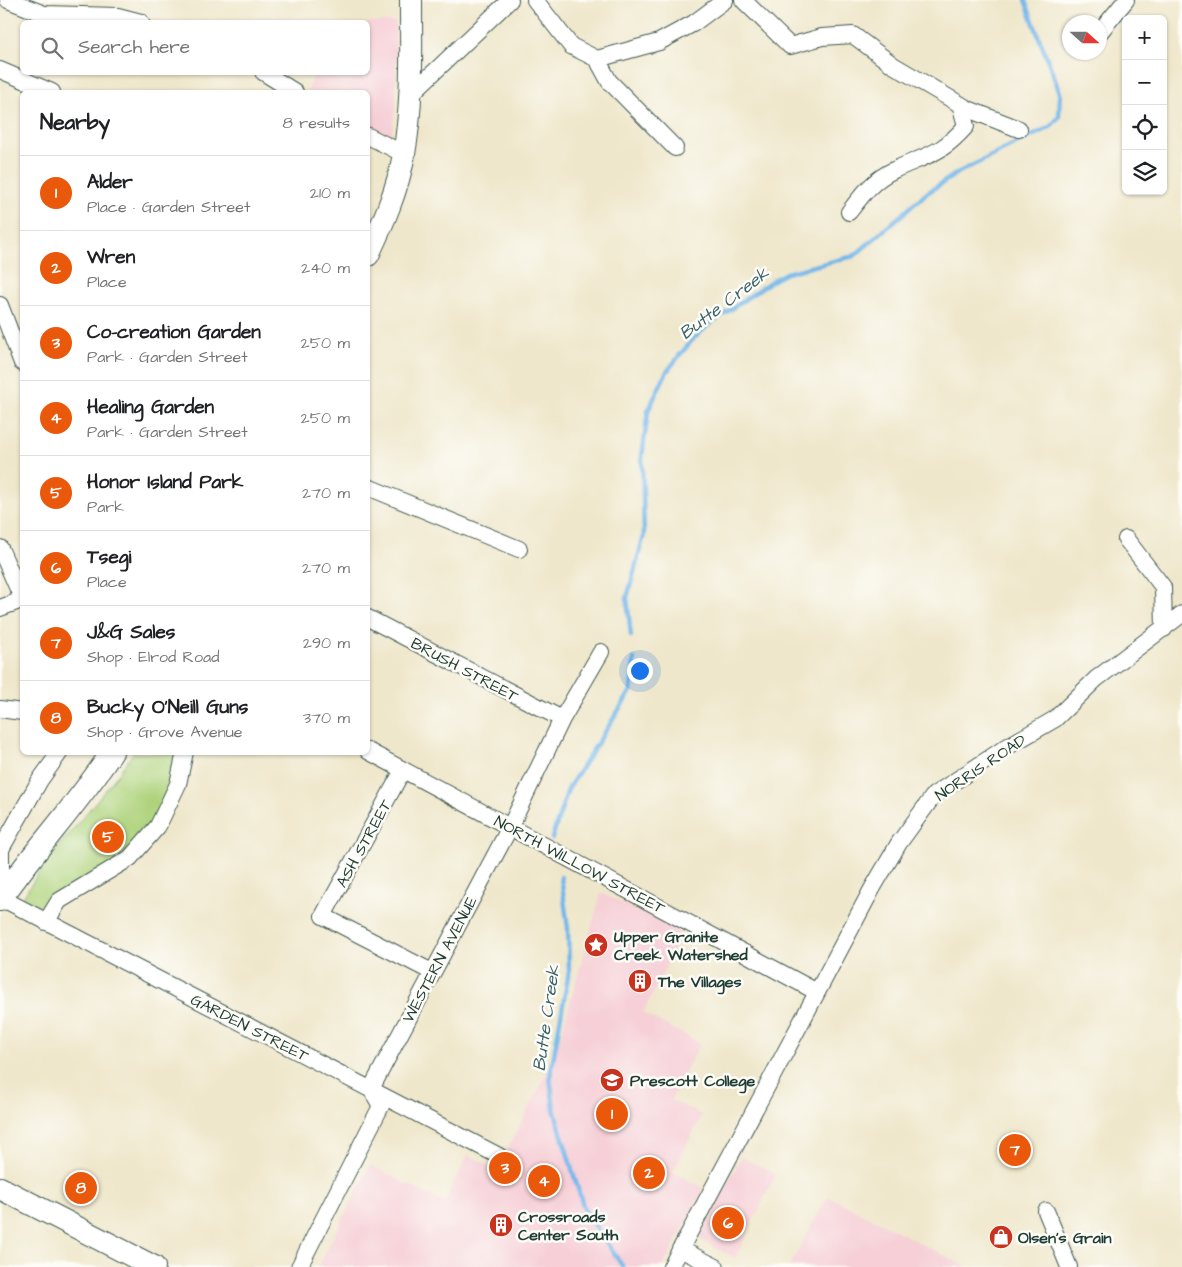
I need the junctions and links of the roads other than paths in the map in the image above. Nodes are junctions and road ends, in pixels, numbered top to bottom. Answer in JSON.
{"nodes":[{"id":1,"x":8,"y":0,"type":"edge"},
{"id":2,"x":411,"y":0,"type":"edge"},
{"id":3,"x":510,"y":0,"type":"edge"},
{"id":4,"x":535,"y":0,"type":"edge"},
{"id":5,"x":725,"y":0,"type":"edge"},
{"id":6,"x":743,"y":0,"type":"edge"},
{"id":7,"x":1126,"y":0,"type":"edge"},
{"id":8,"x":133,"y":20,"type":"edge"},
{"id":9,"x":1107,"y":23,"type":"edge"},
{"id":10,"x":597,"y":59,"type":"junction"},
{"id":11,"x":0,"y":70,"type":"edge"},
{"id":12,"x":269,"y":75,"type":"edge"},
{"id":13,"x":47,"y":90,"type":"edge"},
{"id":14,"x":292,"y":90,"type":"edge"},
{"id":15,"x":410,"y":94,"type":"junction"},
{"id":16,"x":960,"y":104,"type":"junction"},
{"id":17,"x":1019,"y":129,"type":"dead end"},
{"id":18,"x":370,"y":137,"type":"edge"},
{"id":19,"x":675,"y":148,"type":"dead end"},
{"id":20,"x":404,"y":154,"type":"junction"},
{"id":21,"x":849,"y":212,"type":"dead end"},
{"id":22,"x":370,"y":251,"type":"edge"},
{"id":23,"x":0,"y":305,"type":"edge"},
{"id":24,"x":20,"y":358,"type":"edge"},
{"id":25,"x":370,"y":488,"type":"edge"},
{"id":26,"x":1126,"y":539,"type":"dead end"},
{"id":27,"x":0,"y":548,"type":"edge"},
{"id":28,"x":519,"y":548,"type":"dead end"},
{"id":29,"x":20,"y":594,"type":"edge"},
{"id":30,"x":20,"y":600,"type":"edge"},
{"id":31,"x":0,"y":608,"type":"edge"},
{"id":32,"x":1182,"y":614,"type":"edge"},
{"id":33,"x":370,"y":619,"type":"edge"},
{"id":34,"x":1164,"y":629,"type":"junction"},
{"id":35,"x":601,"y":652,"type":"dead end"},
{"id":36,"x":0,"y":709,"type":"edge"},
{"id":37,"x":20,"y":712,"type":"edge"},
{"id":38,"x":562,"y":719,"type":"junction"},
{"id":39,"x":370,"y":753,"type":"edge"},
{"id":40,"x":58,"y":755,"type":"edge"},
{"id":41,"x":110,"y":755,"type":"edge"},
{"id":42,"x":184,"y":755,"type":"edge"},
{"id":43,"x":403,"y":770,"type":"junction"},
{"id":44,"x":510,"y":827,"type":"junction"},
{"id":45,"x":1,"y":899,"type":"edge"},
{"id":46,"x":46,"y":922,"type":"junction"},
{"id":47,"x":432,"y":972,"type":"junction"},
{"id":48,"x":817,"y":992,"type":"junction"},
{"id":49,"x":372,"y":1089,"type":"junction"},
{"id":50,"x":499,"y":1156,"type":"dead end"},
{"id":51,"x":0,"y":1188,"type":"edge"},
{"id":52,"x":1046,"y":1212,"type":"dead end"},
{"id":53,"x":680,"y":1248,"type":"junction"},
{"id":54,"x":154,"y":1267,"type":"edge"},
{"id":55,"x":299,"y":1267,"type":"edge"},
{"id":56,"x":671,"y":1267,"type":"edge"},
{"id":57,"x":716,"y":1267,"type":"edge"},
{"id":58,"x":1069,"y":1267,"type":"edge"}],
"edges":[{"from":1,"to":8,"type":"street"},
{"from":2,"to":15,"type":"main road"},
{"from":3,"to":15,"type":"street"},
{"from":4,"to":10,"type":"street"},
{"from":5,"to":10,"type":"street"},
{"from":6,"to":16,"type":"street"},
{"from":7,"to":9,"type":"street"},
{"from":10,"to":19,"type":"street"},
{"from":11,"to":13,"type":"street"},
{"from":12,"to":14,"type":"street"},
{"from":15,"to":20,"type":"main road"},
{"from":16,"to":17,"type":"street"},
{"from":16,"to":21,"type":"street"},
{"from":18,"to":20,"type":"street"},
{"from":20,"to":22,"type":"main road"},
{"from":23,"to":24,"type":"street"},
{"from":25,"to":28,"type":"street"},
{"from":26,"to":34,"type":"street"},
{"from":27,"to":29,"type":"street"},
{"from":30,"to":31,"type":"street"},
{"from":32,"to":34,"type":"street","name":"NORRIS ROAD"},
{"from":33,"to":38,"type":"street","name":"BRUSH STREET"},
{"from":34,"to":48,"type":"street","name":"NORRIS ROAD"},
{"from":35,"to":38,"type":"street","name":"WESTERN AVENUE"},
{"from":36,"to":37,"type":"street"},
{"from":38,"to":44,"type":"street","name":"WESTERN AVENUE"},
{"from":39,"to":43,"type":"street","name":"NORTH WILLOW STREET"},
{"from":40,"to":45,"type":"street"},
{"from":41,"to":45,"type":"main road"},
{"from":42,"to":46,"type":"street"},
{"from":43,"to":44,"type":"street","name":"NORTH WILLOW STREET"},
{"from":43,"to":47,"type":"street","name":"ASH STREET"},
{"from":44,"to":47,"type":"street","name":"WESTERN AVENUE"},
{"from":44,"to":48,"type":"street","name":"NORTH WILLOW STREET"},
{"from":45,"to":46,"type":"street","name":"GARDEN STREET"},
{"from":46,"to":49,"type":"street","name":"GARDEN STREET"},
{"from":47,"to":49,"type":"street","name":"WESTERN AVENUE"},
{"from":48,"to":53,"type":"street","name":"NORRIS ROAD"},
{"from":49,"to":50,"type":"street","name":"GARDEN STREET"},
{"from":49,"to":55,"type":"street"},
{"from":51,"to":54,"type":"main road"},
{"from":52,"to":58,"type":"street"},
{"from":53,"to":56,"type":"street","name":"NORRIS ROAD"},
{"from":53,"to":57,"type":"street"}]}
